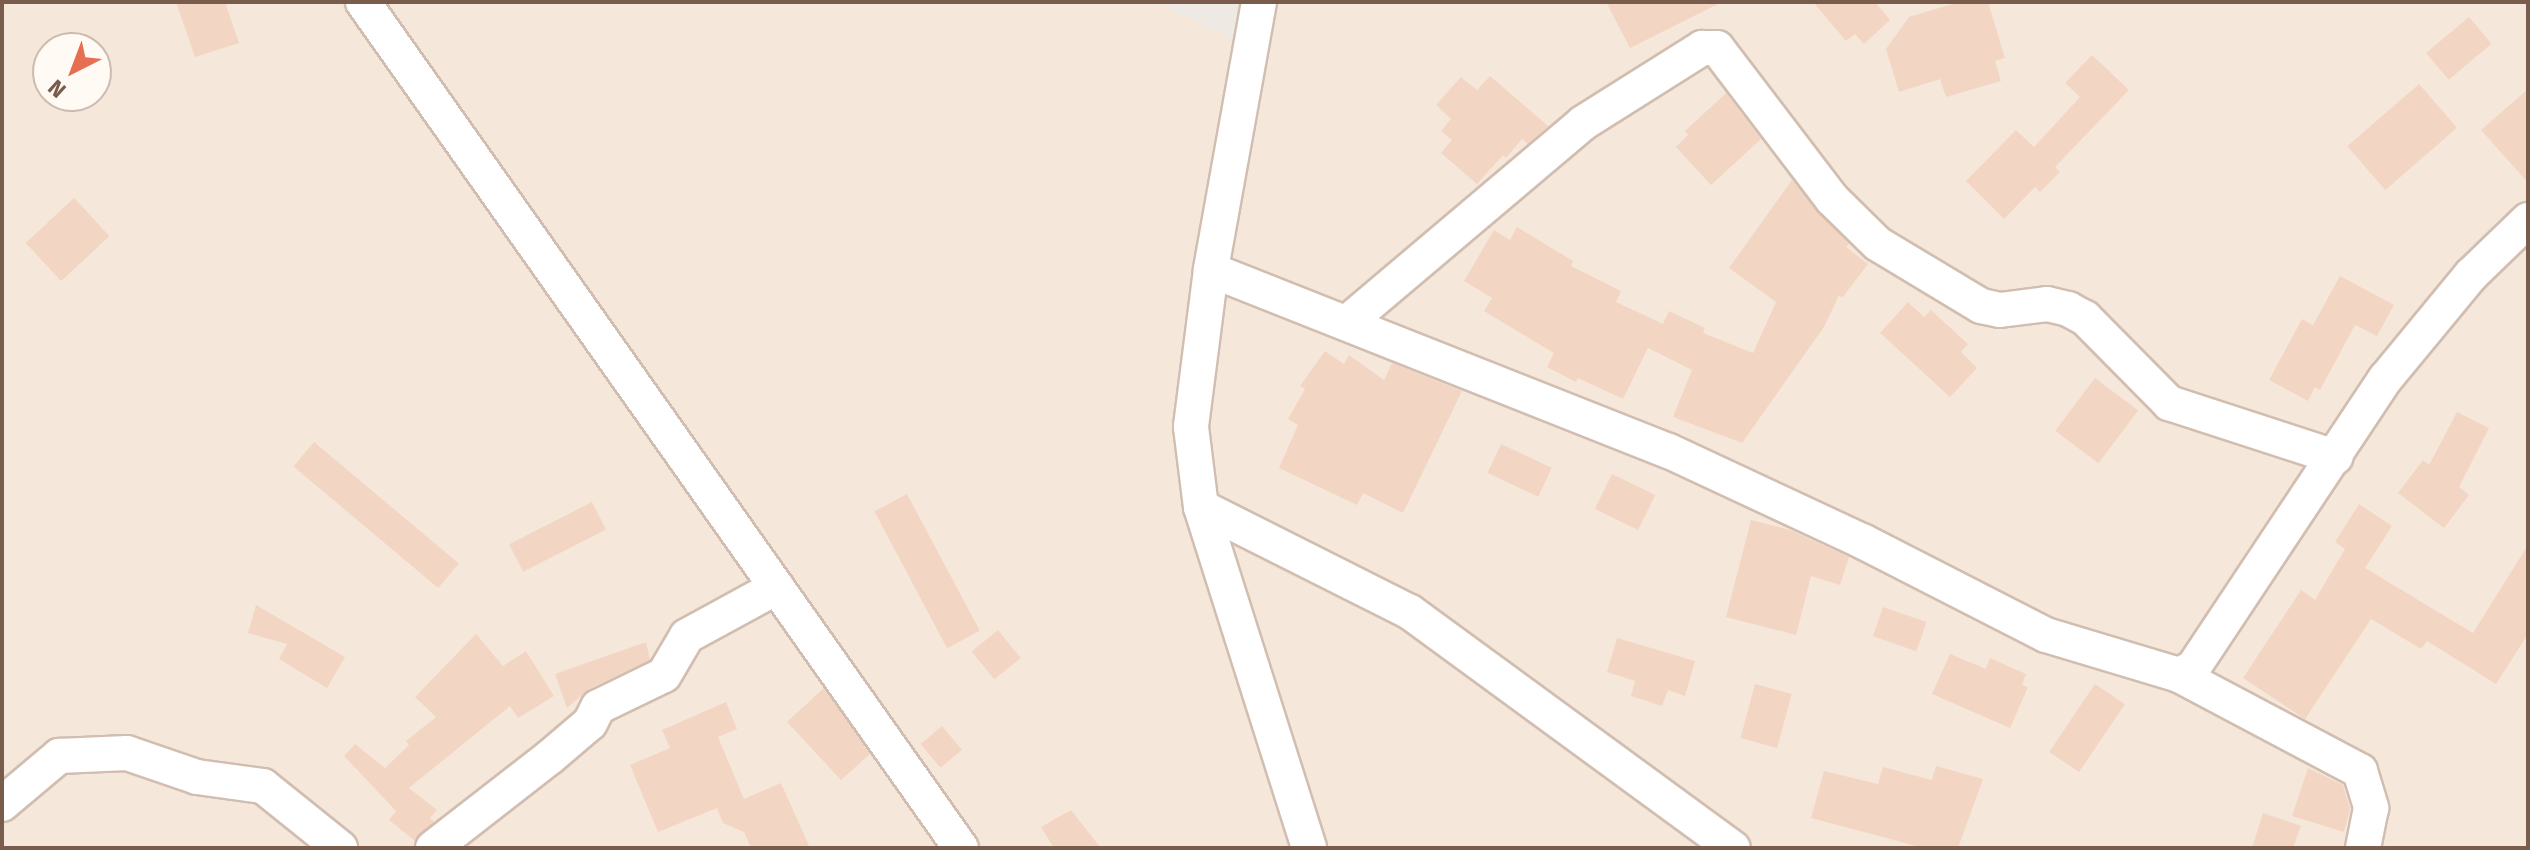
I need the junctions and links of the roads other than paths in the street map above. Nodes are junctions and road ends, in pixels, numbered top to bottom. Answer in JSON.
{"nodes":[{"id":1,"x":363,"y":2,"type":"edge"},
{"id":2,"x":1259,"y":2,"type":"edge"},
{"id":3,"x":2528,"y":220,"type":"edge"},
{"id":4,"x":1211,"y":270,"type":"junction"},
{"id":5,"x":1349,"y":321,"type":"junction"},
{"id":6,"x":2335,"y":457,"type":"junction"},
{"id":7,"x":1201,"y":507,"type":"junction"},
{"id":8,"x":777,"y":587,"type":"junction"},
{"id":9,"x":2179,"y":675,"type":"junction"},
{"id":10,"x":2,"y":804,"type":"edge"},
{"id":11,"x":340,"y":848,"type":"edge"},
{"id":12,"x":433,"y":848,"type":"edge"},
{"id":13,"x":961,"y":848,"type":"edge"},
{"id":14,"x":1309,"y":848,"type":"edge"},
{"id":15,"x":1733,"y":848,"type":"edge"},
{"id":16,"x":2363,"y":848,"type":"edge"}],
"edges":[{"from":1,"to":8,"type":"street"},
{"from":2,"to":4,"type":"street"},
{"from":3,"to":6,"type":"street"},
{"from":4,"to":5,"type":"street"},
{"from":4,"to":7,"type":"street"},
{"from":5,"to":6,"type":"street"},
{"from":5,"to":9,"type":"street"},
{"from":6,"to":9,"type":"street"},
{"from":7,"to":14,"type":"street"},
{"from":7,"to":15,"type":"street"},
{"from":8,"to":12,"type":"street"},
{"from":8,"to":13,"type":"street"},
{"from":9,"to":16,"type":"street"},
{"from":10,"to":11,"type":"street"}]}
